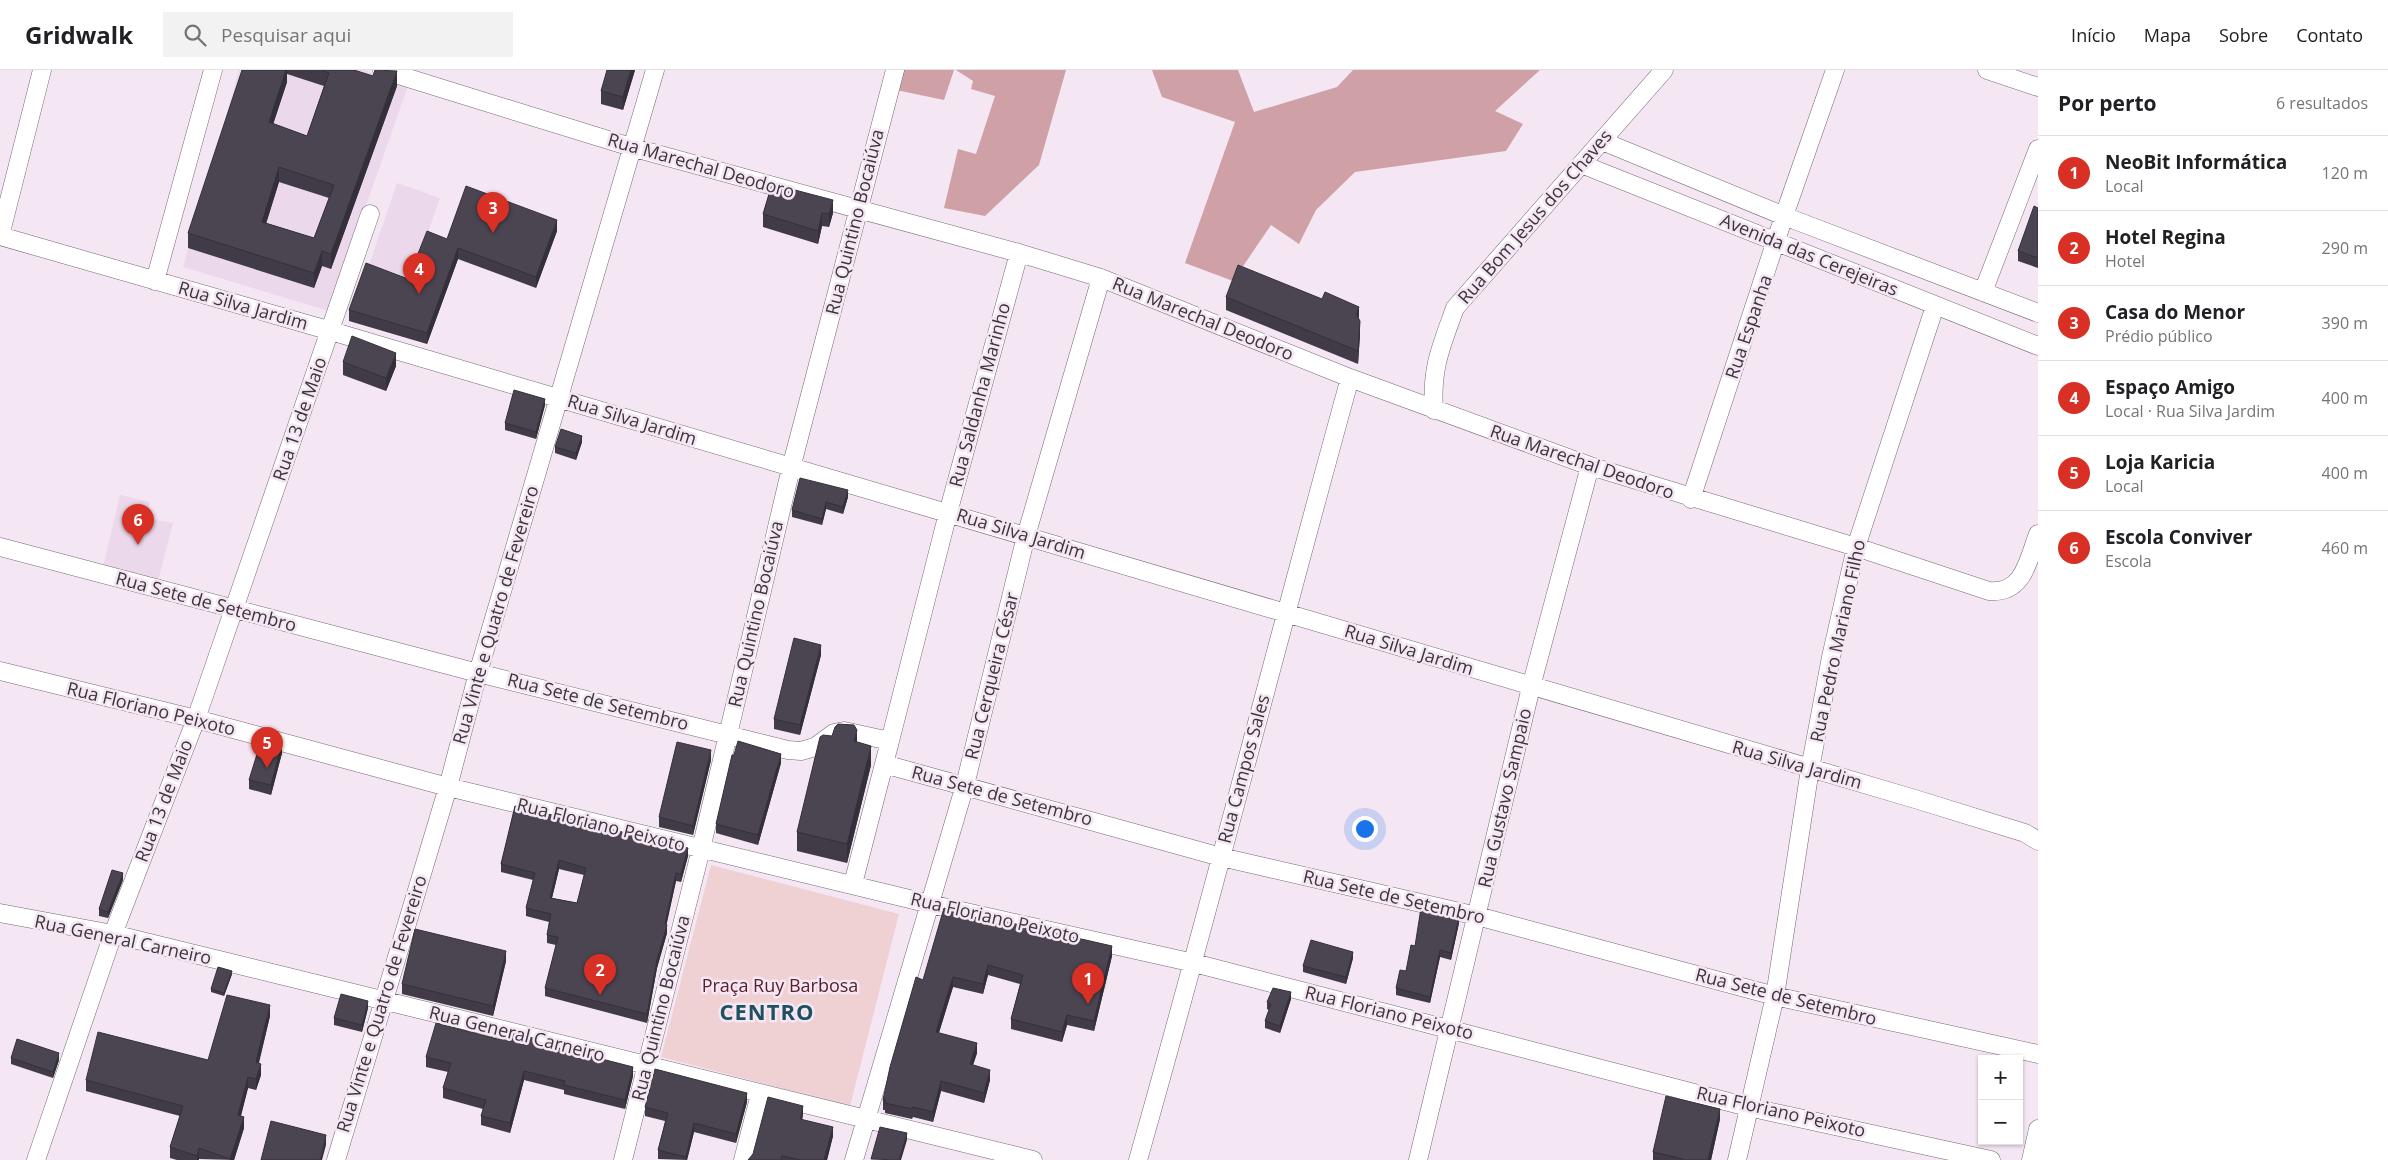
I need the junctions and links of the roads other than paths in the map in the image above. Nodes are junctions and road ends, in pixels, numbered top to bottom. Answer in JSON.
{"nodes":[{"id":1,"x":42,"y":70,"type":"edge"},
{"id":2,"x":213,"y":70,"type":"edge"},
{"id":3,"x":382,"y":70,"type":"edge"},
{"id":4,"x":655,"y":70,"type":"edge"},
{"id":5,"x":895,"y":70,"type":"edge"},
{"id":6,"x":1664,"y":70,"type":"edge"},
{"id":7,"x":1835,"y":70,"type":"edge"},
{"id":8,"x":1988,"y":70,"type":"edge"},
{"id":9,"x":421,"y":75,"type":"edge"},
{"id":10,"x":2038,"y":87,"type":"edge"},
{"id":11,"x":1602,"y":141,"type":"junction"},
{"id":12,"x":631,"y":147,"type":"junction"},
{"id":13,"x":2038,"y":148,"type":"edge"},
{"id":14,"x":1580,"y":164,"type":"junction"},
{"id":15,"x":858,"y":209,"type":"junction"},
{"id":16,"x":370,"y":214,"type":"dead end"},
{"id":17,"x":1784,"y":216,"type":"junction"},
{"id":18,"x":0,"y":236,"type":"edge"},
{"id":19,"x":1778,"y":241,"type":"junction"},
{"id":20,"x":1019,"y":253,"type":"junction"},
{"id":21,"x":1101,"y":278,"type":"junction"},
{"id":22,"x":155,"y":281,"type":"junction"},
{"id":23,"x":1983,"y":292,"type":"junction"},
{"id":24,"x":1935,"y":306,"type":"junction"},
{"id":25,"x":2038,"y":313,"type":"edge"},
{"id":26,"x":331,"y":331,"type":"junction"},
{"id":27,"x":2038,"y":346,"type":"edge"},
{"id":28,"x":1350,"y":378,"type":"junction"},
{"id":29,"x":558,"y":398,"type":"junction"},
{"id":30,"x":1434,"y":410,"type":"junction"},
{"id":31,"x":1590,"y":466,"type":"junction"},
{"id":32,"x":791,"y":468,"type":"junction"},
{"id":33,"x":1691,"y":499,"type":"junction"},
{"id":34,"x":948,"y":513,"type":"junction"},
{"id":35,"x":2038,"y":534,"type":"edge"},
{"id":36,"x":1026,"y":536,"type":"junction"},
{"id":37,"x":0,"y":547,"type":"edge"},
{"id":38,"x":1856,"y":547,"type":"junction"},
{"id":39,"x":234,"y":609,"type":"junction"},
{"id":40,"x":1284,"y":613,"type":"junction"},
{"id":41,"x":0,"y":671,"type":"edge"},
{"id":42,"x":478,"y":673,"type":"junction"},
{"id":43,"x":1531,"y":687,"type":"junction"},
{"id":44,"x":196,"y":719,"type":"junction"},
{"id":45,"x":728,"y":734,"type":"junction"},
{"id":46,"x":890,"y":741,"type":"junction"},
{"id":47,"x":884,"y":764,"type":"junction"},
{"id":48,"x":1810,"y":769,"type":"junction"},
{"id":49,"x":965,"y":785,"type":"junction"},
{"id":50,"x":448,"y":788,"type":"junction"},
{"id":51,"x":2038,"y":841,"type":"edge"},
{"id":52,"x":701,"y":849,"type":"junction"},
{"id":53,"x":1221,"y":857,"type":"junction"},
{"id":54,"x":853,"y":884,"type":"junction"},
{"id":55,"x":930,"y":904,"type":"junction"},
{"id":56,"x":0,"y":913,"type":"edge"},
{"id":57,"x":1476,"y":916,"type":"junction"},
{"id":58,"x":113,"y":934,"type":"junction"},
{"id":59,"x":1194,"y":963,"type":"junction"},
{"id":60,"x":1775,"y":996,"type":"junction"},
{"id":61,"x":382,"y":1000,"type":"junction"},
{"id":62,"x":1451,"y":1029,"type":"junction"},
{"id":63,"x":2038,"y":1054,"type":"edge"},
{"id":64,"x":647,"y":1066,"type":"junction"},
{"id":65,"x":760,"y":1094,"type":"junction"},
{"id":66,"x":1748,"y":1106,"type":"junction"},
{"id":67,"x":865,"y":1120,"type":"junction"},
{"id":68,"x":2038,"y":1129,"type":"edge"},
{"id":69,"x":36,"y":1160,"type":"edge"},
{"id":70,"x":336,"y":1160,"type":"edge"},
{"id":71,"x":623,"y":1160,"type":"edge"},
{"id":72,"x":743,"y":1160,"type":"edge"},
{"id":73,"x":854,"y":1160,"type":"edge"},
{"id":74,"x":1033,"y":1160,"type":"edge"},
{"id":75,"x":1138,"y":1160,"type":"edge"},
{"id":76,"x":1418,"y":1160,"type":"edge"},
{"id":77,"x":1737,"y":1160,"type":"edge"},
{"id":78,"x":1991,"y":1160,"type":"edge"},
{"id":79,"x":2031,"y":1160,"type":"edge"}],
"edges":[{"from":1,"to":18,"type":"street"},
{"from":2,"to":22,"type":"street"},
{"from":3,"to":9,"type":"street","name":"Rua Marechal Deodoro"},
{"from":4,"to":12,"type":"street","name":"Rua Vinte e Quatro de Fevereiro"},
{"from":5,"to":15,"type":"street","name":"Rua Quintino Bocaiúva"},
{"from":6,"to":11,"type":"street","name":"Rua Bom Jesus dos Chaves"},
{"from":7,"to":17,"type":"street","name":"Rua Espanha"},
{"from":8,"to":10,"type":"street"},
{"from":9,"to":12,"type":"street","name":"Rua Marechal Deodoro"},
{"from":11,"to":14,"type":"street","name":"Rua Bom Jesus dos Chaves"},
{"from":11,"to":17,"type":"street","name":"Avenida das Cerejeiras"},
{"from":12,"to":15,"type":"street","name":"Rua Marechal Deodoro"},
{"from":12,"to":29,"type":"street","name":"Rua Vinte e Quatro de Fevereiro"},
{"from":13,"to":23,"type":"street"},
{"from":14,"to":19,"type":"street","name":"Avenida das Cerejeiras"},
{"from":14,"to":30,"type":"street","name":"Rua Bom Jesus dos Chaves"},
{"from":15,"to":20,"type":"street","name":"Rua Marechal Deodoro"},
{"from":15,"to":32,"type":"street","name":"Rua Quintino Bocaiúva"},
{"from":16,"to":26,"type":"street","name":"Rua 13 de Maio"},
{"from":17,"to":19,"type":"street","name":"Rua Espanha"},
{"from":17,"to":23,"type":"street","name":"Avenida das Cerejeiras"},
{"from":18,"to":22,"type":"street","name":"Rua Silva Jardim"},
{"from":19,"to":24,"type":"street","name":"Avenida das Cerejeiras"},
{"from":19,"to":33,"type":"street","name":"Rua Espanha"},
{"from":20,"to":21,"type":"street","name":"Rua Marechal Deodoro"},
{"from":20,"to":34,"type":"street","name":"Rua Saldanha Marinho"},
{"from":21,"to":28,"type":"street","name":"Rua Marechal Deodoro"},
{"from":21,"to":36,"type":"street","name":"Rua Cerqueira César"},
{"from":22,"to":26,"type":"street","name":"Rua Silva Jardim"},
{"from":23,"to":25,"type":"street","name":"Avenida das Cerejeiras"},
{"from":24,"to":27,"type":"street","name":"Avenida das Cerejeiras"},
{"from":24,"to":38,"type":"street","name":"Rua Pedro Mariano Filho"},
{"from":26,"to":29,"type":"street","name":"Rua Silva Jardim"},
{"from":26,"to":39,"type":"street","name":"Rua 13 de Maio"},
{"from":28,"to":30,"type":"street","name":"Rua Marechal Deodoro"},
{"from":28,"to":40,"type":"street","name":"Rua Campos Sales"},
{"from":29,"to":32,"type":"street","name":"Rua Silva Jardim"},
{"from":29,"to":42,"type":"street","name":"Rua Vinte e Quatro de Fevereiro"},
{"from":30,"to":31,"type":"street","name":"Rua Marechal Deodoro"},
{"from":31,"to":33,"type":"street","name":"Rua Marechal Deodoro"},
{"from":31,"to":43,"type":"street","name":"Rua Gustavo Sampaio"},
{"from":32,"to":34,"type":"street","name":"Rua Silva Jardim"},
{"from":32,"to":45,"type":"street","name":"Rua Quintino Bocaiúva"},
{"from":33,"to":38,"type":"street","name":"Rua Marechal Deodoro"},
{"from":34,"to":36,"type":"street","name":"Rua Silva Jardim"},
{"from":34,"to":46,"type":"street","name":"Rua Saldanha Marinho"},
{"from":35,"to":38,"type":"street","name":"Rua Marechal Deodoro"},
{"from":36,"to":40,"type":"street","name":"Rua Silva Jardim"},
{"from":36,"to":49,"type":"street","name":"Rua Cerqueira César"},
{"from":37,"to":39,"type":"street","name":"Rua Sete de Setembro"},
{"from":38,"to":48,"type":"street","name":"Rua Pedro Mariano Filho"},
{"from":39,"to":42,"type":"street","name":"Rua Sete de Setembro"},
{"from":39,"to":44,"type":"street","name":"Rua 13 de Maio"},
{"from":40,"to":43,"type":"street","name":"Rua Silva Jardim"},
{"from":40,"to":53,"type":"street","name":"Rua Campos Sales"},
{"from":41,"to":44,"type":"street","name":"Rua Floriano Peixoto"},
{"from":42,"to":45,"type":"street","name":"Rua Sete de Setembro"},
{"from":42,"to":50,"type":"street","name":"Rua Vinte e Quatro de Fevereiro"},
{"from":43,"to":48,"type":"street","name":"Rua Silva Jardim"},
{"from":43,"to":57,"type":"street","name":"Rua Gustavo Sampaio"},
{"from":44,"to":50,"type":"street","name":"Rua Floriano Peixoto"},
{"from":44,"to":58,"type":"street","name":"Rua 13 de Maio"},
{"from":45,"to":46,"type":"street","name":"Rua Sete de Setembro"},
{"from":45,"to":52,"type":"street","name":"Rua Quintino Bocaiúva"},
{"from":46,"to":47,"type":"street"},
{"from":47,"to":49,"type":"street","name":"Rua Sete de Setembro"},
{"from":47,"to":54,"type":"street"},
{"from":48,"to":51,"type":"street","name":"Rua Silva Jardim"},
{"from":48,"to":60,"type":"street","name":"Rua Pedro Mariano Filho"},
{"from":49,"to":53,"type":"street","name":"Rua Sete de Setembro"},
{"from":49,"to":55,"type":"street","name":"Rua Cerqueira César"},
{"from":50,"to":52,"type":"street","name":"Rua Floriano Peixoto"},
{"from":50,"to":61,"type":"street","name":"Rua Vinte e Quatro de Fevereiro"},
{"from":52,"to":54,"type":"street","name":"Rua Floriano Peixoto"},
{"from":52,"to":64,"type":"street","name":"Rua Quintino Bocaiúva"},
{"from":53,"to":57,"type":"street","name":"Rua Sete de Setembro"},
{"from":53,"to":59,"type":"street","name":"Rua Campos Sales"},
{"from":54,"to":55,"type":"street","name":"Rua Floriano Peixoto"},
{"from":55,"to":59,"type":"street","name":"Rua Floriano Peixoto"},
{"from":55,"to":67,"type":"street","name":"Rua Cerqueira César"},
{"from":56,"to":58,"type":"street","name":"Rua General Carneiro"},
{"from":57,"to":60,"type":"street","name":"Rua Sete de Setembro"},
{"from":57,"to":62,"type":"street","name":"Rua Gustavo Sampaio"},
{"from":58,"to":61,"type":"street","name":"Rua General Carneiro"},
{"from":58,"to":69,"type":"street","name":"Rua 13 de Maio"},
{"from":59,"to":62,"type":"street","name":"Rua Floriano Peixoto"},
{"from":59,"to":75,"type":"street","name":"Rua Campos Sales"},
{"from":60,"to":63,"type":"street","name":"Rua Sete de Setembro"},
{"from":60,"to":66,"type":"street","name":"Rua Pedro Mariano Filho"},
{"from":61,"to":64,"type":"street","name":"Rua General Carneiro"},
{"from":61,"to":70,"type":"street","name":"Rua Vinte e Quatro de Fevereiro"},
{"from":62,"to":66,"type":"street","name":"Rua Floriano Peixoto"},
{"from":62,"to":76,"type":"street","name":"Rua Gustavo Sampaio"},
{"from":64,"to":65,"type":"street","name":"Rua General Carneiro"},
{"from":64,"to":71,"type":"street","name":"Rua Quintino Bocaiúva"},
{"from":65,"to":67,"type":"street","name":"Rua General Carneiro"},
{"from":65,"to":72,"type":"street"},
{"from":66,"to":77,"type":"street","name":"Rua Pedro Mariano Filho"},
{"from":66,"to":78,"type":"street","name":"Rua Floriano Peixoto"},
{"from":67,"to":73,"type":"street","name":"Rua Cerqueira César"},
{"from":67,"to":74,"type":"street","name":"Rua General Carneiro"},
{"from":68,"to":79,"type":"street"}]}
